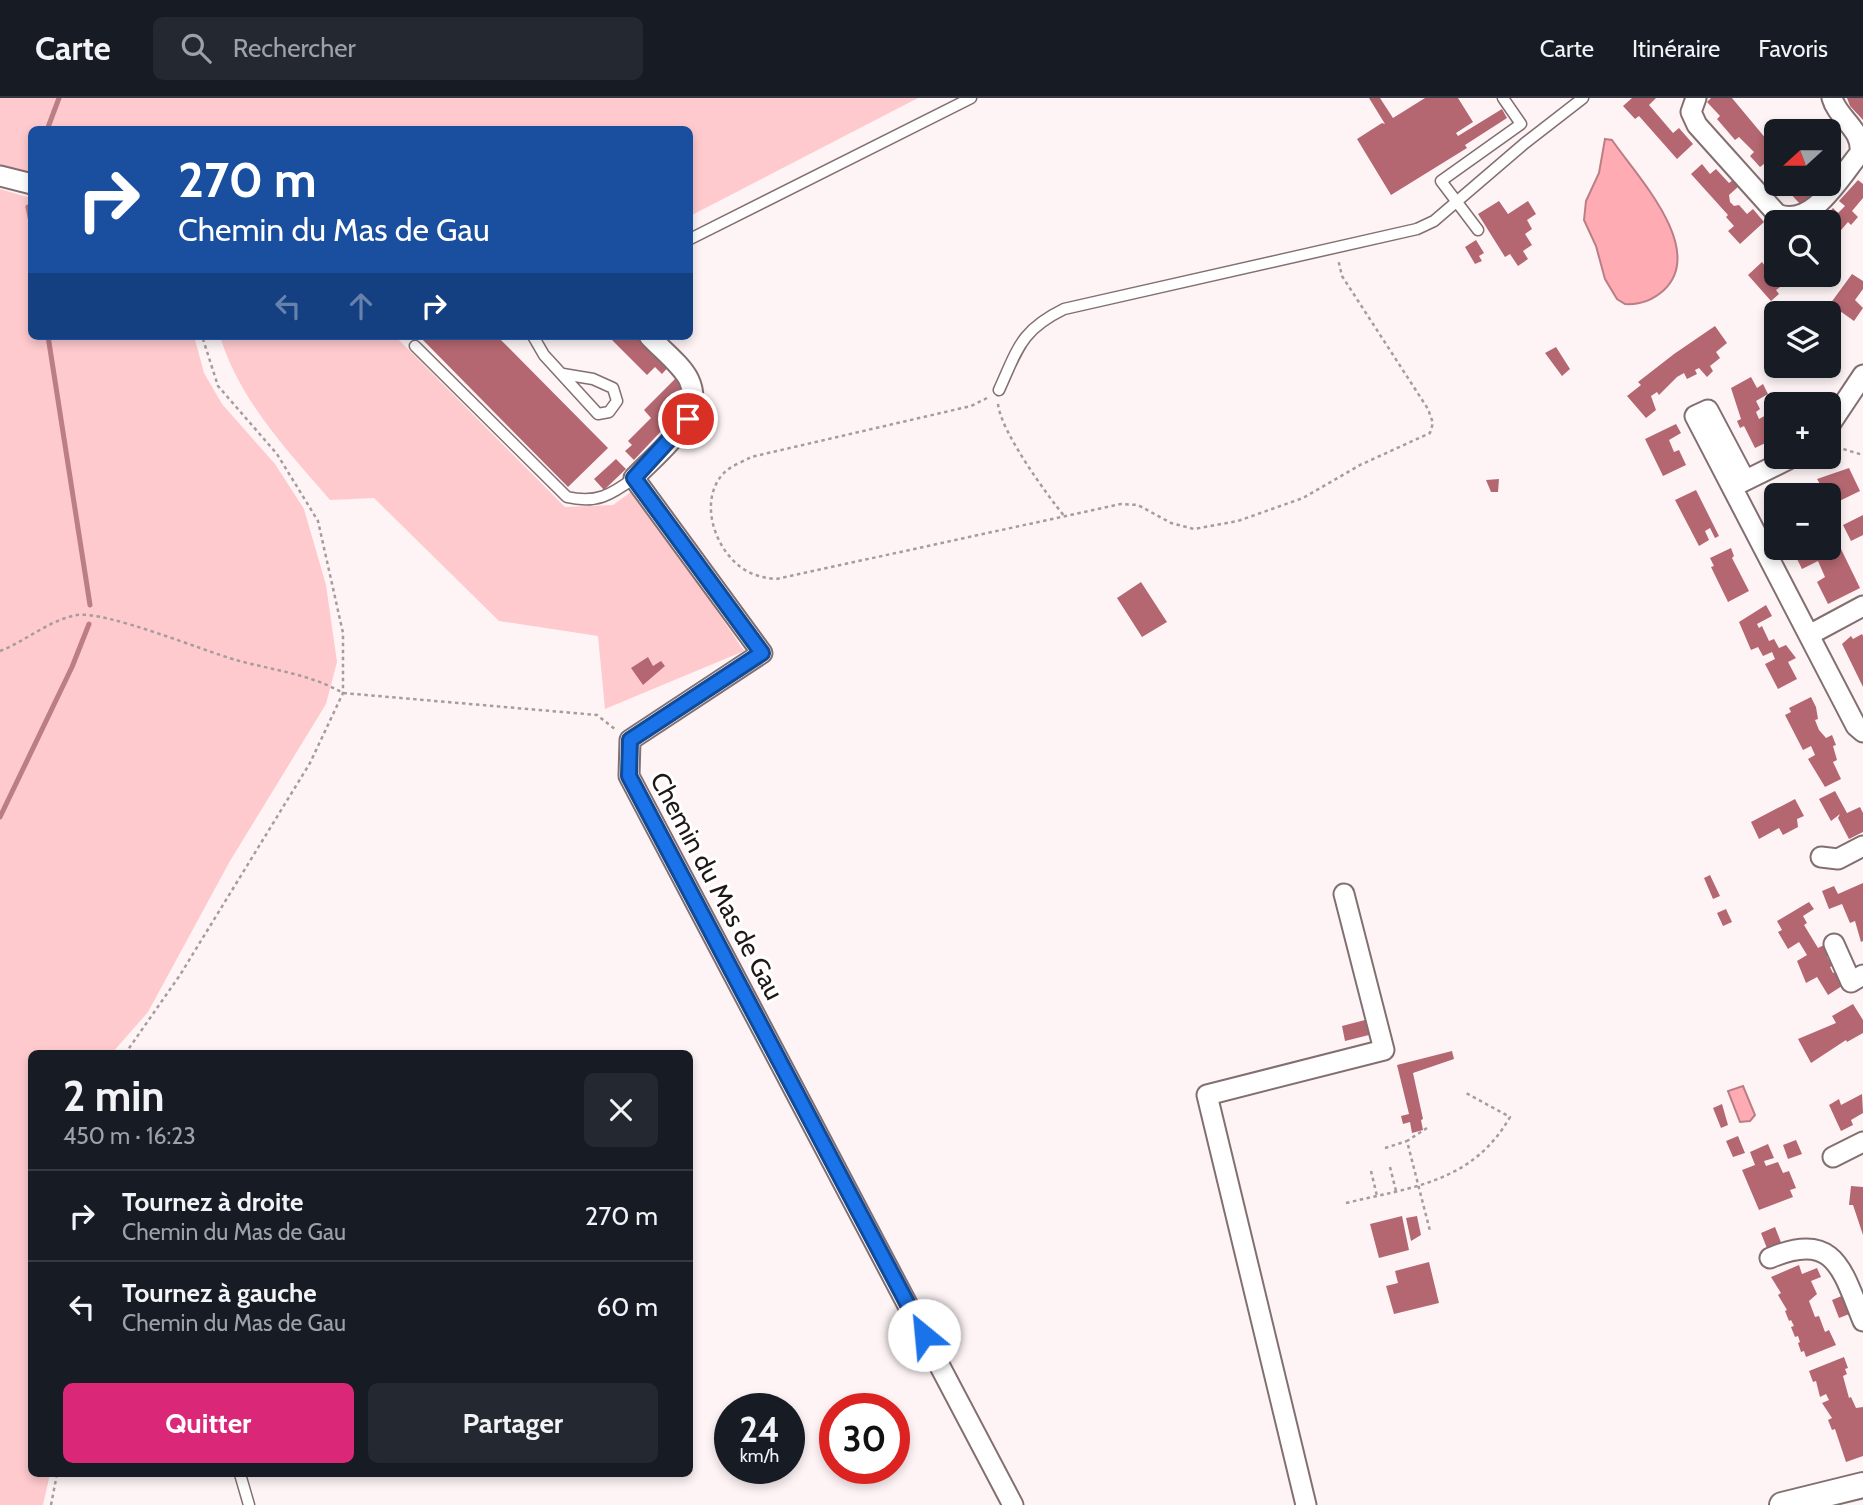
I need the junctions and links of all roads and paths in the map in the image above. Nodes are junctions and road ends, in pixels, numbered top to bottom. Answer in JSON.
{"nodes":[{"id":1,"x":971,"y":98,"type":"edge"},
{"id":2,"x":1503,"y":98,"type":"edge"},
{"id":3,"x":1583,"y":98,"type":"edge"},
{"id":4,"x":1696,"y":98,"type":"edge"},
{"id":5,"x":1832,"y":98,"type":"edge"},
{"id":6,"x":0,"y":176,"type":"edge"},
{"id":7,"x":28,"y":183,"type":"edge"},
{"id":8,"x":1457,"y":200,"type":"junction"},
{"id":9,"x":1478,"y":230,"type":"dead end"},
{"id":10,"x":693,"y":237,"type":"edge"},
{"id":11,"x":1339,"y":246,"type":"junction"},
{"id":12,"x":203,"y":340,"type":"edge"},
{"id":13,"x":535,"y":340,"type":"edge"},
{"id":14,"x":653,"y":340,"type":"edge"},
{"id":15,"x":415,"y":346,"type":"dead end"},
{"id":16,"x":563,"y":374,"type":"junction"},
{"id":17,"x":1863,"y":375,"type":"edge"},
{"id":18,"x":999,"y":390,"type":"junction"},
{"id":19,"x":1841,"y":408,"type":"edge"},
{"id":20,"x":1841,"y":448,"type":"edge"},
{"id":21,"x":1863,"y":455,"type":"edge"},
{"id":22,"x":1768,"y":469,"type":"edge"},
{"id":23,"x":634,"y":478,"type":"junction"},
{"id":24,"x":1065,"y":517,"type":"junction"},
{"id":25,"x":1863,"y":606,"type":"edge"},
{"id":26,"x":1809,"y":635,"type":"junction"},
{"id":27,"x":0,"y":651,"type":"edge"},
{"id":28,"x":343,"y":692,"type":"junction"},
{"id":29,"x":1863,"y":732,"type":"edge"},
{"id":30,"x":630,"y":740,"type":"junction"},
{"id":31,"x":1863,"y":846,"type":"edge"},
{"id":32,"x":1821,"y":857,"type":"dead end"},
{"id":33,"x":1344,"y":894,"type":"dead end"},
{"id":34,"x":1834,"y":944,"type":"dead end"},
{"id":35,"x":1863,"y":975,"type":"edge"},
{"id":36,"x":128,"y":1050,"type":"edge"},
{"id":37,"x":1466,"y":1093,"type":"dead end"},
{"id":38,"x":1427,"y":1128,"type":"dead end"},
{"id":39,"x":1407,"y":1141,"type":"junction"},
{"id":40,"x":1863,"y":1142,"type":"edge"},
{"id":41,"x":1385,"y":1147,"type":"dead end"},
{"id":42,"x":1833,"y":1157,"type":"dead end"},
{"id":43,"x":1390,"y":1167,"type":"dead end"},
{"id":44,"x":1371,"y":1171,"type":"dead end"},
{"id":45,"x":1419,"y":1185,"type":"junction"},
{"id":46,"x":1396,"y":1191,"type":"junction"},
{"id":47,"x":1377,"y":1196,"type":"junction"},
{"id":48,"x":1346,"y":1203,"type":"dead end"},
{"id":49,"x":1430,"y":1231,"type":"dead end"},
{"id":50,"x":1770,"y":1258,"type":"dead end"},
{"id":51,"x":1863,"y":1321,"type":"edge"},
{"id":52,"x":56,"y":1477,"type":"edge"},
{"id":53,"x":241,"y":1477,"type":"edge"},
{"id":54,"x":1863,"y":1485,"type":"edge"},
{"id":55,"x":51,"y":1505,"type":"edge"},
{"id":56,"x":249,"y":1505,"type":"edge"},
{"id":57,"x":1013,"y":1505,"type":"edge"},
{"id":58,"x":1306,"y":1505,"type":"edge"},
{"id":59,"x":1782,"y":1505,"type":"edge"}],
"edges":[{"from":1,"to":10,"type":"lane"},
{"from":2,"to":8,"type":"lane"},
{"from":3,"to":8,"type":"lane"},
{"from":4,"to":5,"type":"street"},
{"from":6,"to":7,"type":"street"},
{"from":8,"to":9,"type":"lane"},
{"from":8,"to":11,"type":"lane"},
{"from":11,"to":18,"type":"lane"},
{"from":11,"to":24,"type":"path"},
{"from":12,"to":28,"type":"path"},
{"from":13,"to":16,"type":"lane"},
{"from":14,"to":23,"type":"street"},
{"from":15,"to":23,"type":"lane"},
{"from":16,"to":16,"type":"lane"},
{"from":17,"to":19,"type":"street"},
{"from":18,"to":24,"type":"path"},
{"from":18,"to":24,"type":"path"},
{"from":20,"to":21,"type":"path"},
{"from":22,"to":26,"type":"street"},
{"from":23,"to":30,"type":"street"},
{"from":25,"to":26,"type":"street"},
{"from":26,"to":29,"type":"street"},
{"from":27,"to":28,"type":"path"},
{"from":28,"to":30,"type":"path"},
{"from":28,"to":36,"type":"path"},
{"from":30,"to":57,"type":"street","name":"Chemin du Mas de Gau"},
{"from":31,"to":32,"type":"street"},
{"from":33,"to":58,"type":"street"},
{"from":34,"to":35,"type":"street"},
{"from":37,"to":45,"type":"path"},
{"from":38,"to":39,"type":"path"},
{"from":39,"to":41,"type":"path"},
{"from":39,"to":45,"type":"path"},
{"from":40,"to":42,"type":"street"},
{"from":43,"to":46,"type":"path"},
{"from":44,"to":47,"type":"path"},
{"from":45,"to":46,"type":"path"},
{"from":45,"to":49,"type":"path"},
{"from":46,"to":47,"type":"path"},
{"from":47,"to":48,"type":"path"},
{"from":50,"to":51,"type":"street"},
{"from":52,"to":55,"type":"path"},
{"from":53,"to":56,"type":"lane"},
{"from":54,"to":59,"type":"street"}]}
